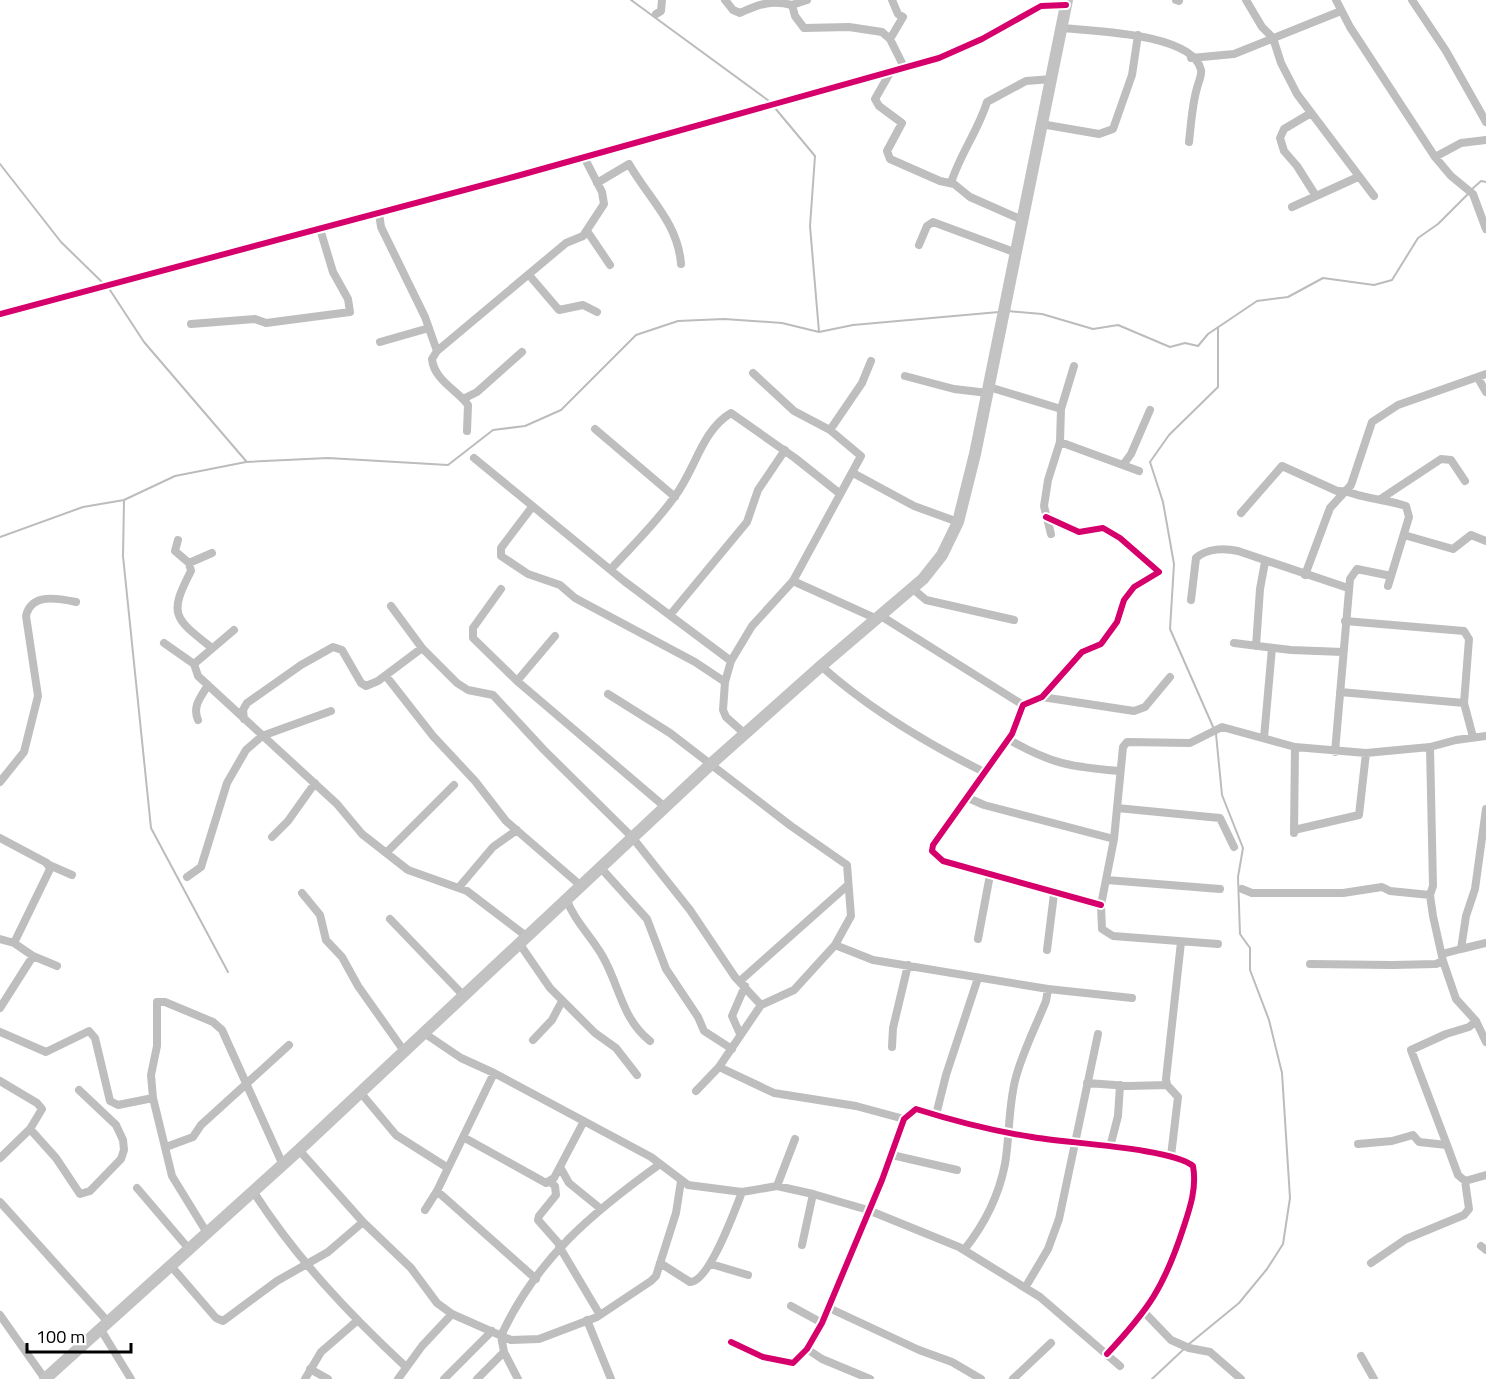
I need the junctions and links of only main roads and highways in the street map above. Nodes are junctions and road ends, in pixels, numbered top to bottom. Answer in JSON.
{"nodes":[{"id":1,"x":1067,"y":2,"type":"edge"},
{"id":2,"x":45,"y":1379,"type":"edge"}],
"edges":[{"from":1,"to":2,"type":"main road"}]}
